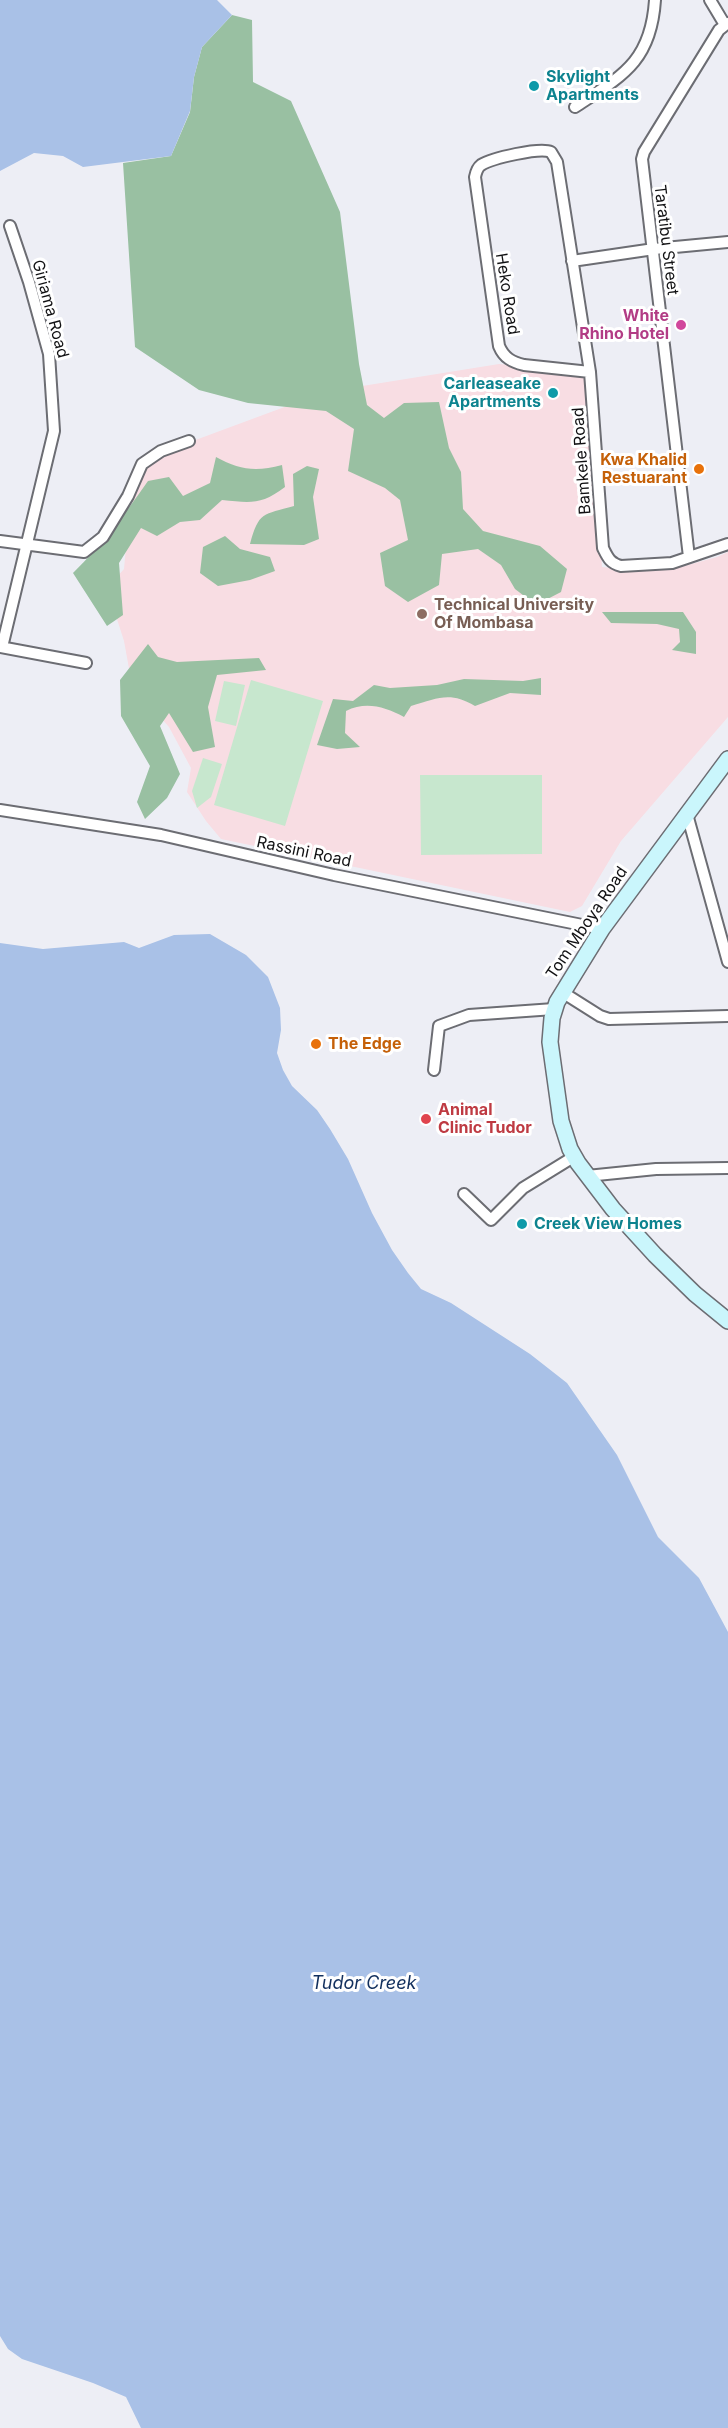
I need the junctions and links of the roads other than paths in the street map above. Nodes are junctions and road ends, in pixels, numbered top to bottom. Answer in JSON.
{"nodes":[{"id":1,"x":655,"y":0,"type":"edge"},
{"id":2,"x":710,"y":0,"type":"edge"},
{"id":3,"x":726,"y":24,"type":"edge"},
{"id":4,"x":575,"y":107,"type":"dead end"},
{"id":5,"x":10,"y":226,"type":"dead end"},
{"id":6,"x":728,"y":242,"type":"edge"},
{"id":7,"x":654,"y":249,"type":"junction"},
{"id":8,"x":572,"y":261,"type":"junction"},
{"id":9,"x":590,"y":372,"type":"junction"},
{"id":10,"x":189,"y":441,"type":"dead end"},
{"id":11,"x":0,"y":541,"type":"edge"},
{"id":12,"x":728,"y":544,"type":"edge"},
{"id":13,"x":25,"y":545,"type":"junction"},
{"id":14,"x":689,"y":557,"type":"junction"},
{"id":15,"x":1,"y":647,"type":"edge"},
{"id":16,"x":86,"y":663,"type":"dead end"},
{"id":17,"x":728,"y":759,"type":"edge"},
{"id":18,"x":0,"y":810,"type":"edge"},
{"id":19,"x":687,"y":814,"type":"junction"},
{"id":20,"x":602,"y":929,"type":"junction"},
{"id":21,"x":728,"y":962,"type":"edge"},
{"id":22,"x":562,"y":992,"type":"junction"},
{"id":23,"x":554,"y":1009,"type":"junction"},
{"id":24,"x":728,"y":1016,"type":"edge"},
{"id":25,"x":434,"y":1070,"type":"dead end"},
{"id":26,"x":575,"y":1156,"type":"junction"},
{"id":27,"x":728,"y":1168,"type":"edge"},
{"id":28,"x":587,"y":1176,"type":"junction"},
{"id":29,"x":464,"y":1194,"type":"dead end"},
{"id":30,"x":728,"y":1321,"type":"edge"}],
"edges":[{"from":1,"to":4,"type":"street"},
{"from":2,"to":3,"type":"street"},
{"from":3,"to":7,"type":"street","name":"Taratibu Street"},
{"from":5,"to":13,"type":"street","name":"Giriama Road"},
{"from":6,"to":7,"type":"street"},
{"from":7,"to":8,"type":"street"},
{"from":7,"to":14,"type":"street","name":"Taratibu Street"},
{"from":8,"to":9,"type":"street","name":"Heko Road"},
{"from":8,"to":9,"type":"street","name":"Heko Road"},
{"from":9,"to":14,"type":"street","name":"Bamkele Road"},
{"from":10,"to":13,"type":"street"},
{"from":11,"to":13,"type":"street"},
{"from":12,"to":14,"type":"street"},
{"from":13,"to":15,"type":"street","name":"Giriama Road"},
{"from":15,"to":16,"type":"street"},
{"from":17,"to":19,"type":"main road","name":"Tom Mboya Road"},
{"from":18,"to":20,"type":"street","name":"Rassini Road"},
{"from":19,"to":20,"type":"main road","name":"Tom Mboya Road"},
{"from":19,"to":21,"type":"street"},
{"from":20,"to":22,"type":"main road","name":"Tom Mboya Road"},
{"from":22,"to":23,"type":"main road","name":"Tom Mboya Road"},
{"from":22,"to":24,"type":"street"},
{"from":23,"to":25,"type":"street"},
{"from":23,"to":26,"type":"main road","name":"Tom Mboya Road"},
{"from":26,"to":28,"type":"main road","name":"Tom Mboya Road"},
{"from":26,"to":29,"type":"street"},
{"from":27,"to":28,"type":"street"},
{"from":28,"to":30,"type":"main road","name":"Tom Mboya Road"}]}
